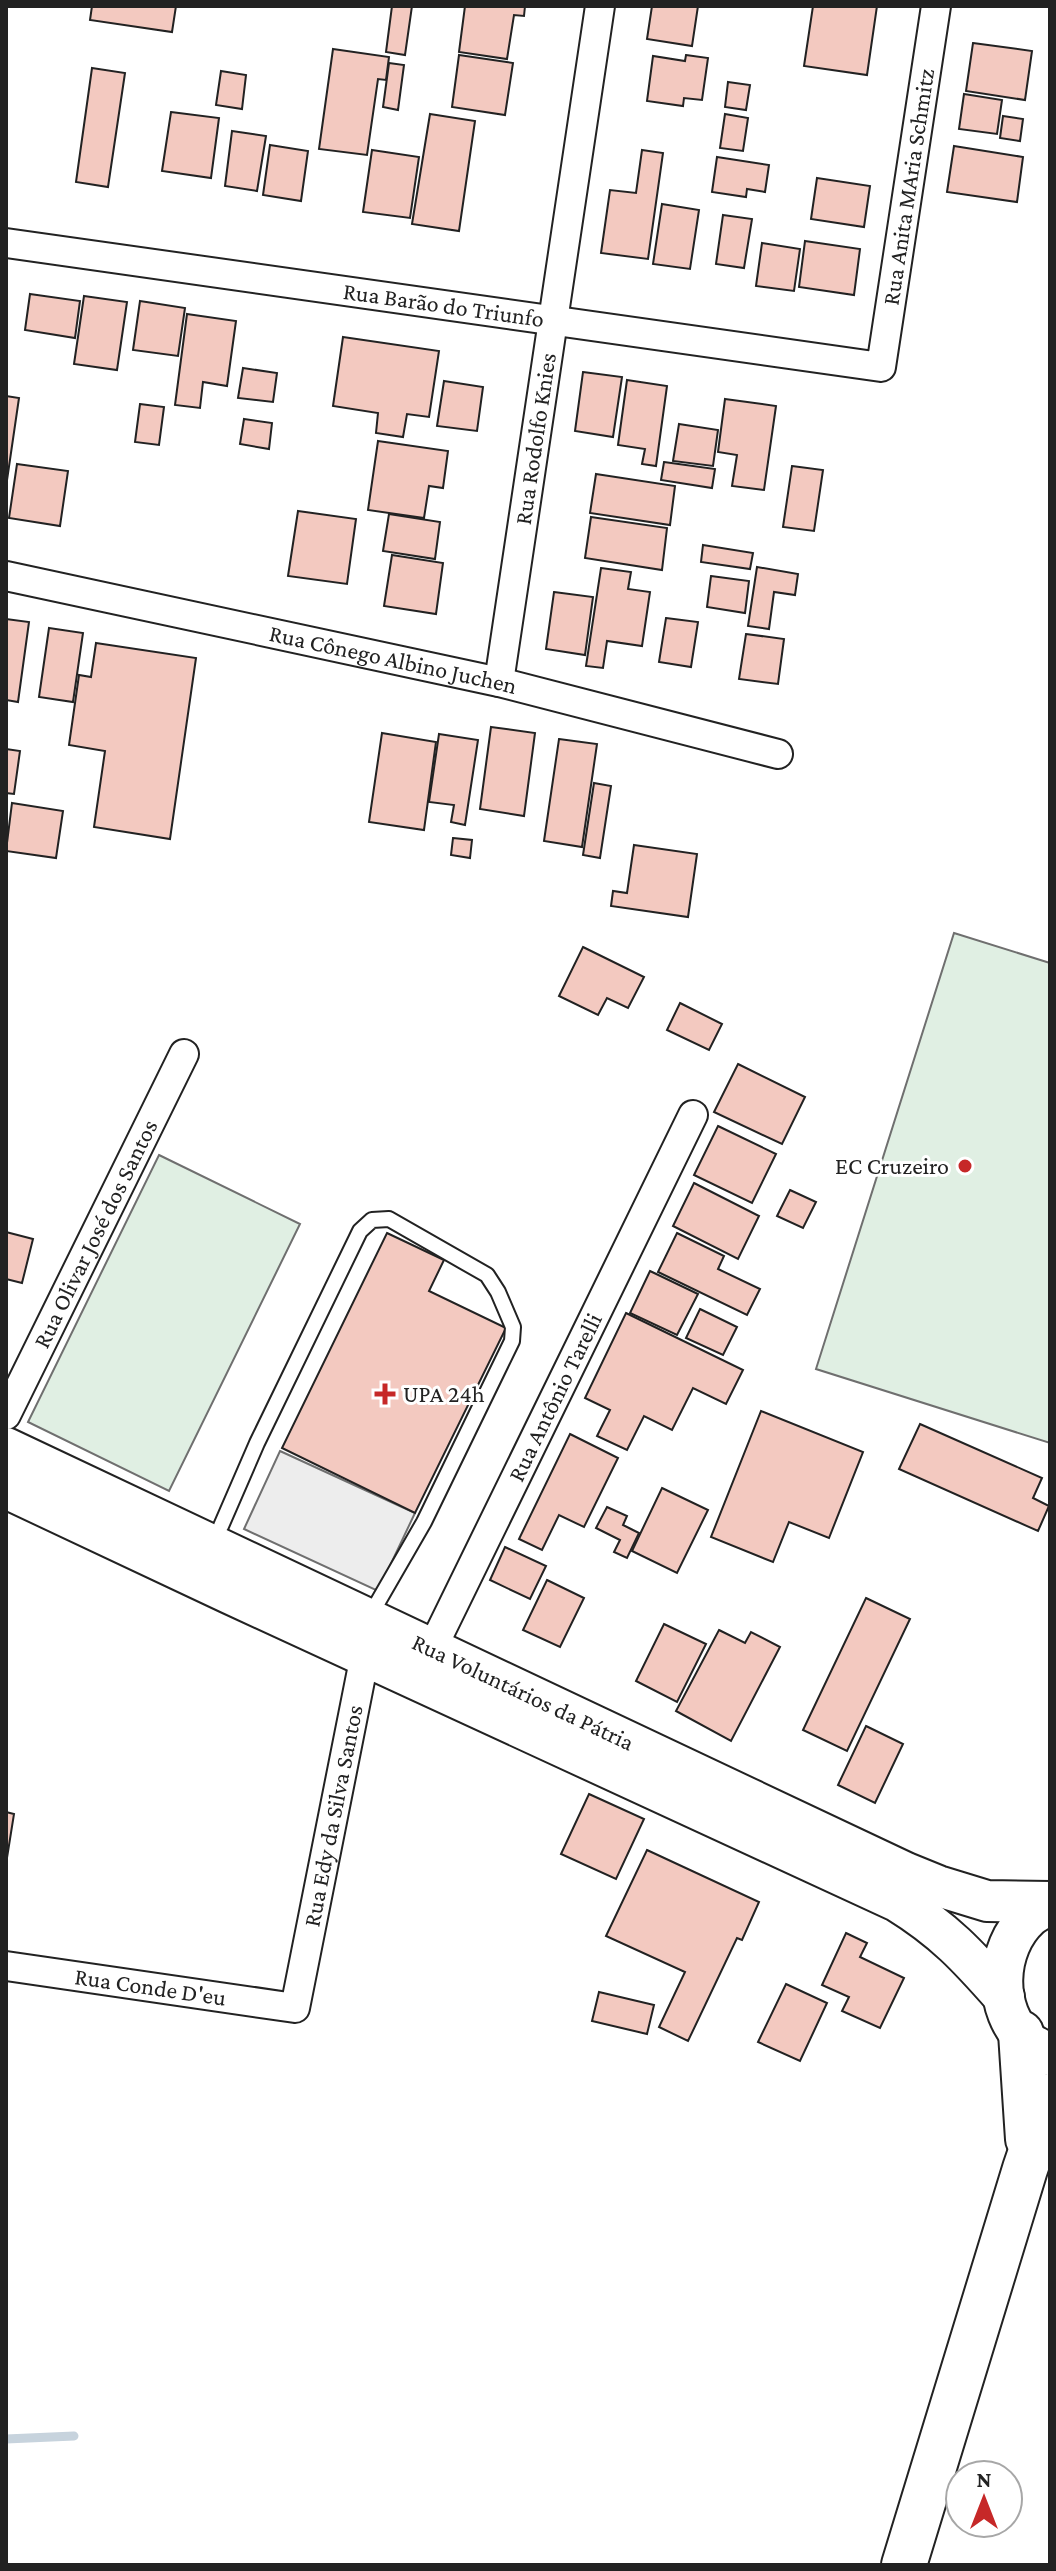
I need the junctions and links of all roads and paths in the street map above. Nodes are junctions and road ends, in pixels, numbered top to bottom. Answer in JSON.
{"nodes":[{"id":1,"x":600,"y":6,"type":"edge"},
{"id":2,"x":936,"y":6,"type":"edge"},
{"id":3,"x":6,"y":243,"type":"edge"},
{"id":4,"x":552,"y":320,"type":"junction"},
{"id":5,"x":881,"y":367,"type":"joint"},
{"id":6,"x":6,"y":576,"type":"edge"},
{"id":7,"x":499,"y":682,"type":"junction"},
{"id":8,"x":778,"y":754,"type":"dead end"},
{"id":9,"x":184,"y":1054,"type":"dead end"},
{"id":10,"x":693,"y":1115,"type":"dead end"},
{"id":11,"x":6,"y":1415,"type":"edge"},
{"id":12,"x":6,"y":1448,"type":"edge"},
{"id":13,"x":6,"y":1488,"type":"edge"},
{"id":14,"x":90,"y":1508,"type":"junction"},
{"id":15,"x":221,"y":1526,"type":"dead end"},
{"id":16,"x":368,"y":1625,"type":"junction"},
{"id":17,"x":424,"y":1665,"type":"junction"},
{"id":18,"x":1050,"y":1903,"type":"edge"},
{"id":19,"x":6,"y":1966,"type":"edge"},
{"id":20,"x":295,"y":2008,"type":"joint"},
{"id":21,"x":1025,"y":2028,"type":"edge"},
{"id":22,"x":1050,"y":2096,"type":"edge"},
{"id":23,"x":1040,"y":2144,"type":"edge"},
{"id":24,"x":904,"y":2565,"type":"edge"}],
"edges":[{"from":1,"to":4,"type":"street","name":"Rua Rodolfo Knies"},
{"from":2,"to":5,"type":"street","name":"Rua Anita MAria Schmitz"},
{"from":3,"to":4,"type":"street","name":"Rua Barão do Triunfo"},
{"from":4,"to":5,"type":"street","name":"Rua Barão do Triunfo"},
{"from":4,"to":7,"type":"street","name":"Rua Rodolfo Knies"},
{"from":6,"to":7,"type":"street","name":"Rua Cônego Albino Juchen"},
{"from":7,"to":8,"type":"street","name":"Rua Cônego Albino Juchen"},
{"from":9,"to":11,"type":"street","name":"Rua Olivar José dos Santos"},
{"from":10,"to":17,"type":"street","name":"Rua Antônio Tarelli"},
{"from":12,"to":14,"type":"main road","name":"Rua Voluntários da Pátria"},
{"from":13,"to":14,"type":"main road","name":"Rua Voluntários da Pátria"},
{"from":14,"to":16,"type":"main road","name":"Rua Voluntários da Pátria"},
{"from":14,"to":16,"type":"main road","name":"Rua Voluntários da Pátria"},
{"from":15,"to":16,"type":"lane"},
{"from":16,"to":17,"type":"main road","name":"Rua Voluntários da Pátria"},
{"from":16,"to":20,"type":"street","name":"Rua Edy da Silva Santos"},
{"from":17,"to":18,"type":"main road","name":"Rua Voluntários da Pátria"},
{"from":17,"to":21,"type":"main road","name":"Rua Voluntários da Pátria"},
{"from":18,"to":21,"type":"main road"},
{"from":19,"to":20,"type":"street","name":"Rua Conde D'eu"},
{"from":21,"to":23,"type":"highway"},
{"from":22,"to":23,"type":"highway"},
{"from":23,"to":24,"type":"highway"}]}
